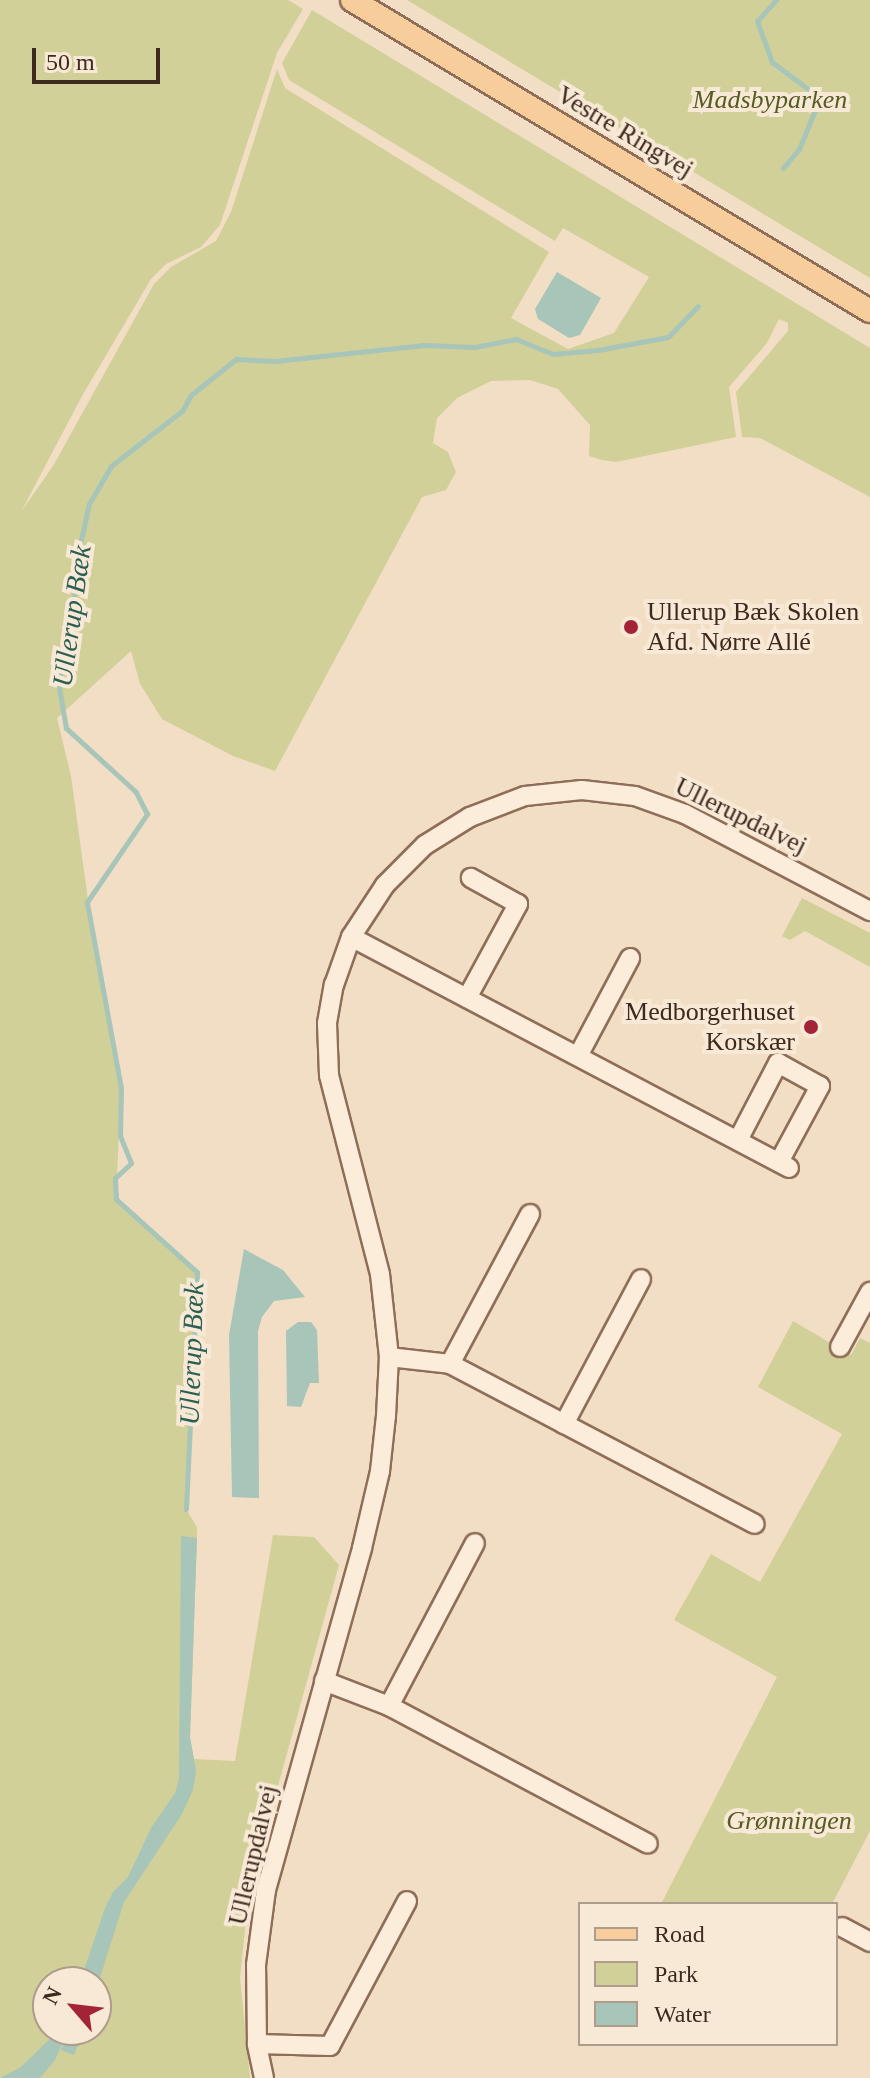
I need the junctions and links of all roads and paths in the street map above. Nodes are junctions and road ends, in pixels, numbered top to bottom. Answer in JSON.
{"nodes":[{"id":1,"x":352,"y":0,"type":"edge"},
{"id":2,"x":870,"y":311,"type":"edge"},
{"id":3,"x":471,"y":878,"type":"dead end"},
{"id":4,"x":870,"y":911,"type":"edge"},
{"id":5,"x":351,"y":937,"type":"junction"},
{"id":6,"x":630,"y":958,"type":"dead end"},
{"id":7,"x":467,"y":998,"type":"junction"},
{"id":8,"x":578,"y":1056,"type":"junction"},
{"id":9,"x":738,"y":1140,"type":"junction"},
{"id":10,"x":530,"y":1214,"type":"dead end"},
{"id":11,"x":641,"y":1279,"type":"dead end"},
{"id":12,"x":870,"y":1292,"type":"edge"},
{"id":13,"x":840,"y":1347,"type":"dead end"},
{"id":14,"x":389,"y":1357,"type":"junction"},
{"id":15,"x":450,"y":1364,"type":"junction"},
{"id":16,"x":564,"y":1424,"type":"junction"},
{"id":17,"x":755,"y":1524,"type":"dead end"},
{"id":18,"x":475,"y":1543,"type":"dead end"},
{"id":19,"x":324,"y":1681,"type":"junction"},
{"id":20,"x":389,"y":1706,"type":"junction"},
{"id":21,"x":648,"y":1844,"type":"dead end"},
{"id":22,"x":407,"y":1901,"type":"dead end"},
{"id":23,"x":842,"y":1927,"type":"dead end"},
{"id":24,"x":870,"y":1942,"type":"edge"},
{"id":25,"x":257,"y":2044,"type":"junction"},
{"id":26,"x":264,"y":2078,"type":"edge"}],
"edges":[{"from":1,"to":2,"type":"main road","name":"Vestre Ringvej"},
{"from":3,"to":7,"type":"street"},
{"from":4,"to":5,"type":"street","name":"Ullerupdalvej"},
{"from":5,"to":7,"type":"street"},
{"from":5,"to":14,"type":"street","name":"Ullerupdalvej"},
{"from":6,"to":8,"type":"street"},
{"from":7,"to":8,"type":"street"},
{"from":8,"to":9,"type":"street"},
{"from":9,"to":9,"type":"street"},
{"from":10,"to":15,"type":"street"},
{"from":11,"to":16,"type":"street"},
{"from":12,"to":13,"type":"street"},
{"from":14,"to":15,"type":"street"},
{"from":14,"to":19,"type":"street","name":"Ullerupdalvej"},
{"from":15,"to":16,"type":"street"},
{"from":16,"to":17,"type":"street"},
{"from":18,"to":20,"type":"street"},
{"from":19,"to":20,"type":"street"},
{"from":19,"to":25,"type":"street","name":"Ullerupdalvej"},
{"from":20,"to":21,"type":"street"},
{"from":22,"to":25,"type":"street"},
{"from":23,"to":24,"type":"street"},
{"from":25,"to":26,"type":"street","name":"Ullerupdalvej"}]}
